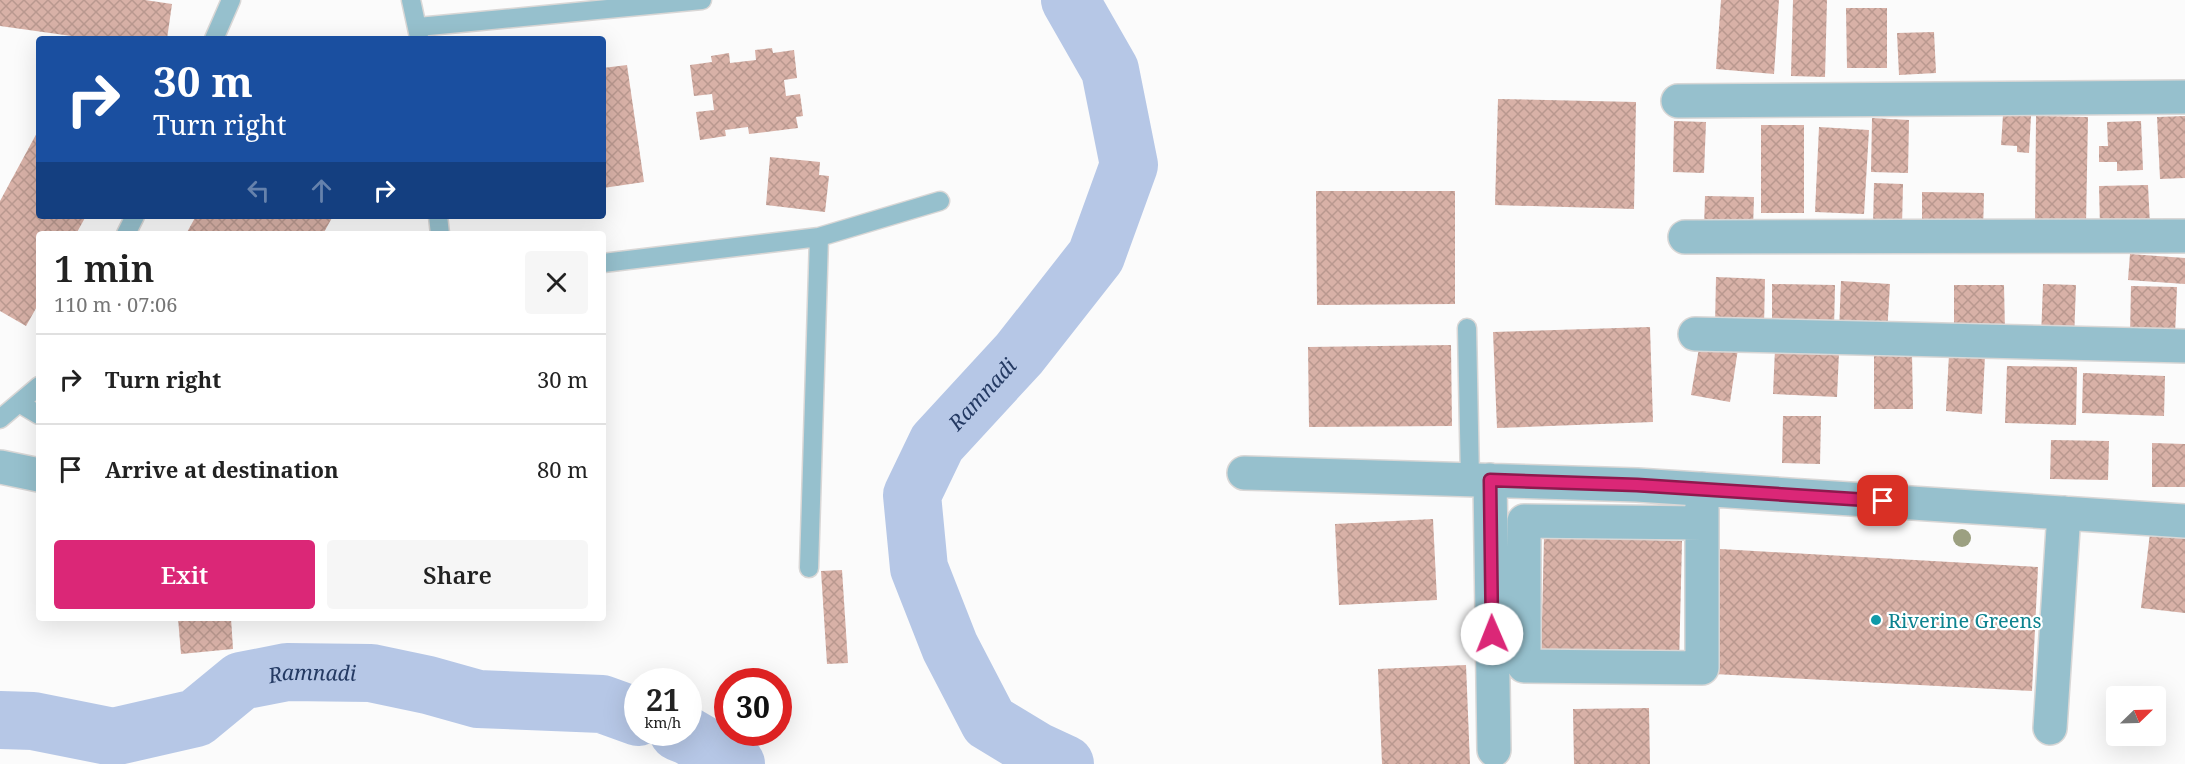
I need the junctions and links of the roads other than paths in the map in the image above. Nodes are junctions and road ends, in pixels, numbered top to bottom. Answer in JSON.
{"nodes":[{"id":1,"x":231,"y":0,"type":"edge"},
{"id":2,"x":411,"y":0,"type":"edge"},
{"id":3,"x":702,"y":0,"type":"edge"},
{"id":4,"x":419,"y":33,"type":"edge"},
{"id":5,"x":215,"y":36,"type":"edge"},
{"id":6,"x":2185,"y":97,"type":"edge"},
{"id":7,"x":1678,"y":101,"type":"dead end"},
{"id":8,"x":940,"y":201,"type":"dead end"},
{"id":9,"x":2185,"y":236,"type":"edge"},
{"id":10,"x":819,"y":237,"type":"junction"},
{"id":11,"x":1685,"y":237,"type":"dead end"},
{"id":12,"x":606,"y":263,"type":"edge"},
{"id":13,"x":1467,"y":328,"type":"dead end"},
{"id":14,"x":1695,"y":334,"type":"dead end"},
{"id":15,"x":2185,"y":346,"type":"edge"},
{"id":16,"x":36,"y":389,"type":"edge"},
{"id":17,"x":19,"y":403,"type":"junction"},
{"id":18,"x":36,"y":413,"type":"edge"},
{"id":19,"x":0,"y":419,"type":"edge"},
{"id":20,"x":0,"y":466,"type":"edge"},
{"id":21,"x":1244,"y":473,"type":"dead end"},
{"id":22,"x":36,"y":474,"type":"edge"},
{"id":23,"x":1480,"y":480,"type":"junction"},
{"id":24,"x":1702,"y":489,"type":"junction"},
{"id":25,"x":2064,"y":513,"type":"junction"},
{"id":26,"x":2185,"y":521,"type":"edge"},
{"id":27,"x":1702,"y":523,"type":"junction"},
{"id":28,"x":809,"y":568,"type":"dead end"},
{"id":29,"x":2050,"y":728,"type":"dead end"},
{"id":30,"x":1494,"y":750,"type":"dead end"}],
"edges":[{"from":1,"to":5,"type":"lane"},
{"from":2,"to":4,"type":"lane"},
{"from":3,"to":4,"type":"lane"},
{"from":6,"to":7,"type":"street"},
{"from":8,"to":10,"type":"lane"},
{"from":9,"to":11,"type":"street"},
{"from":10,"to":12,"type":"lane"},
{"from":10,"to":28,"type":"lane"},
{"from":13,"to":23,"type":"lane"},
{"from":14,"to":15,"type":"street"},
{"from":16,"to":17,"type":"lane"},
{"from":17,"to":18,"type":"lane"},
{"from":17,"to":19,"type":"lane"},
{"from":20,"to":22,"type":"street"},
{"from":21,"to":23,"type":"street"},
{"from":23,"to":24,"type":"street"},
{"from":23,"to":30,"type":"street"},
{"from":24,"to":25,"type":"street"},
{"from":24,"to":27,"type":"street"},
{"from":25,"to":26,"type":"street"},
{"from":25,"to":29,"type":"street"},
{"from":27,"to":27,"type":"street"}]}
